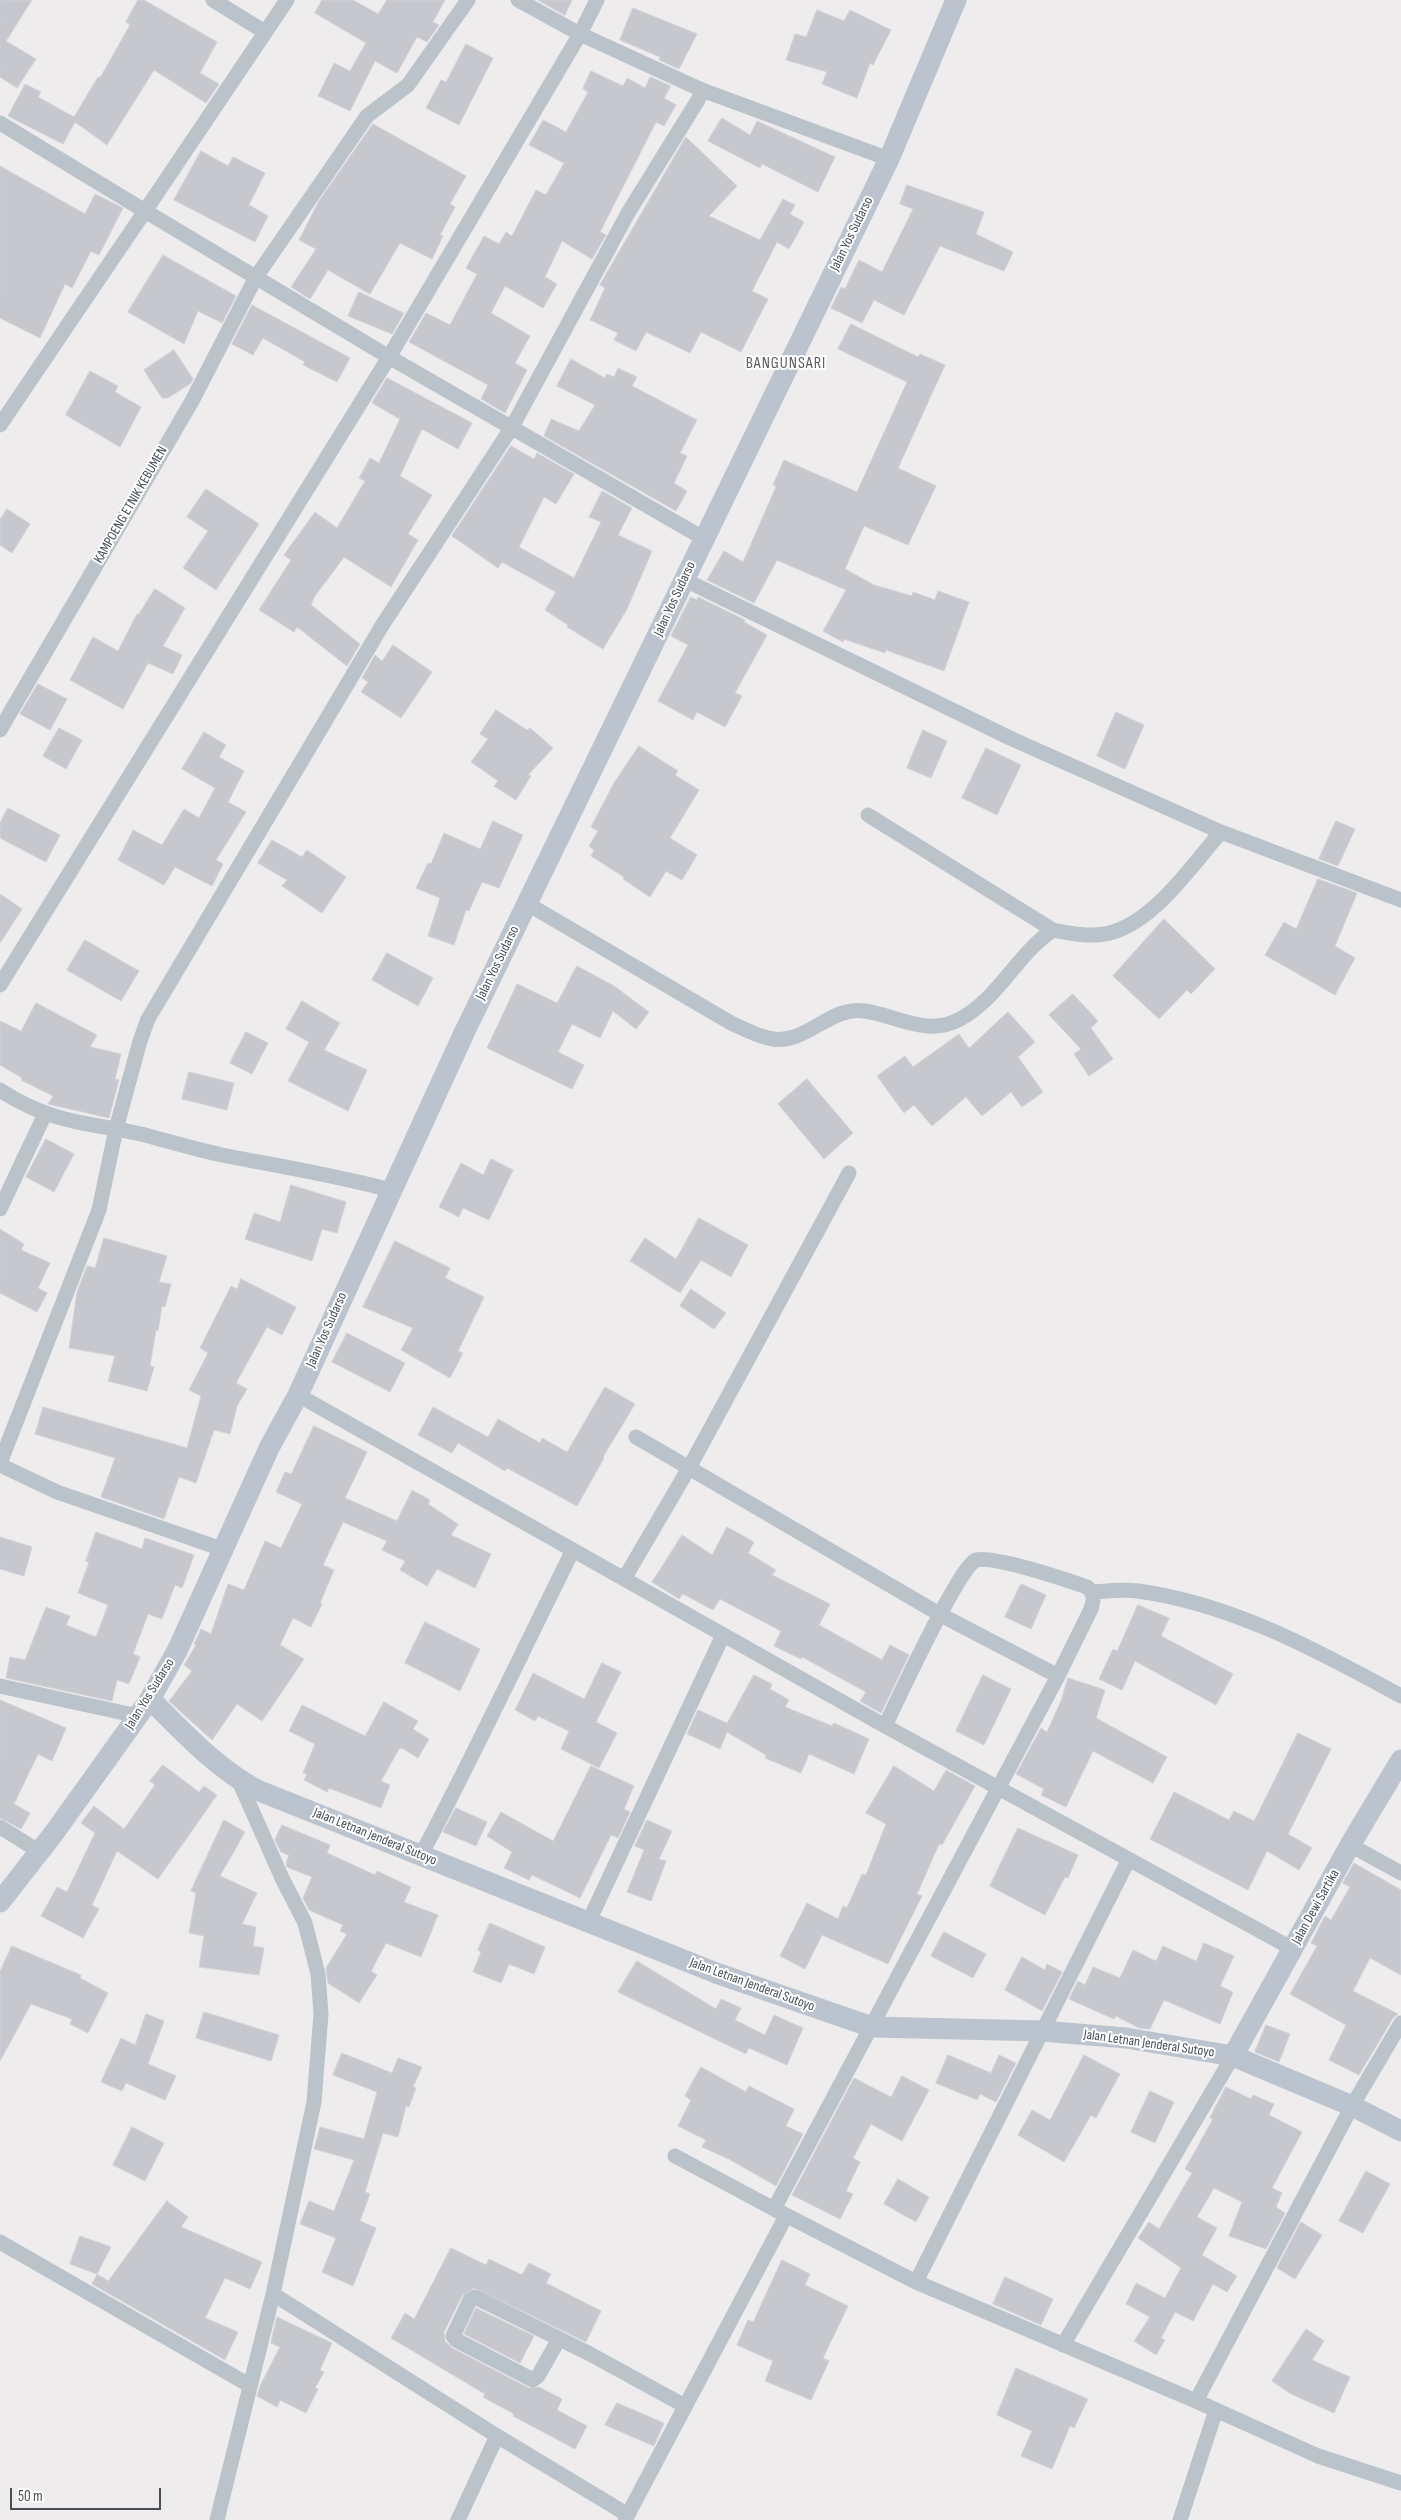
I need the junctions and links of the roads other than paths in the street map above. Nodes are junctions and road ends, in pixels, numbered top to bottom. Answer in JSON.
{"nodes":[{"id":1,"x":213,"y":0,"type":"edge"},
{"id":2,"x":287,"y":0,"type":"edge"},
{"id":3,"x":468,"y":0,"type":"edge"},
{"id":4,"x":518,"y":0,"type":"edge"},
{"id":5,"x":597,"y":0,"type":"edge"},
{"id":6,"x":956,"y":0,"type":"edge"},
{"id":7,"x":265,"y":32,"type":"junction"},
{"id":8,"x":580,"y":34,"type":"junction"},
{"id":9,"x":702,"y":90,"type":"junction"},
{"id":10,"x":0,"y":123,"type":"edge"},
{"id":11,"x":889,"y":159,"type":"junction"},
{"id":12,"x":145,"y":211,"type":"junction"},
{"id":13,"x":256,"y":277,"type":"junction"},
{"id":14,"x":389,"y":357,"type":"junction"},
{"id":15,"x":0,"y":425,"type":"edge"},
{"id":16,"x":512,"y":428,"type":"junction"},
{"id":17,"x":703,"y":538,"type":"junction"},
{"id":18,"x":685,"y":580,"type":"junction"},
{"id":19,"x":0,"y":730,"type":"edge"},
{"id":20,"x":868,"y":815,"type":"dead end"},
{"id":21,"x":1221,"y":832,"type":"junction"},
{"id":22,"x":1401,"y":900,"type":"edge"},
{"id":23,"x":526,"y":903,"type":"junction"},
{"id":24,"x":1053,"y":930,"type":"junction"},
{"id":25,"x":0,"y":985,"type":"edge"},
{"id":26,"x":0,"y":1090,"type":"edge"},
{"id":27,"x":45,"y":1114,"type":"junction"},
{"id":28,"x":116,"y":1129,"type":"junction"},
{"id":29,"x":849,"y":1173,"type":"dead end"},
{"id":30,"x":390,"y":1190,"type":"junction"},
{"id":31,"x":0,"y":1210,"type":"edge"},
{"id":32,"x":298,"y":1395,"type":"junction"},
{"id":33,"x":636,"y":1437,"type":"dead end"},
{"id":34,"x":0,"y":1464,"type":"edge"},
{"id":35,"x":689,"y":1468,"type":"junction"},
{"id":36,"x":222,"y":1549,"type":"junction"},
{"id":37,"x":573,"y":1550,"type":"junction"},
{"id":38,"x":624,"y":1579,"type":"junction"},
{"id":39,"x":1093,"y":1592,"type":"junction"},
{"id":40,"x":941,"y":1615,"type":"junction"},
{"id":41,"x":723,"y":1635,"type":"junction"},
{"id":42,"x":1058,"y":1676,"type":"junction"},
{"id":43,"x":0,"y":1686,"type":"edge"},
{"id":44,"x":1401,"y":1696,"type":"edge"},
{"id":45,"x":144,"y":1707,"type":"junction"},
{"id":46,"x":885,"y":1726,"type":"junction"},
{"id":47,"x":1401,"y":1760,"type":"edge"},
{"id":48,"x":238,"y":1779,"type":"junction"},
{"id":49,"x":997,"y":1788,"type":"junction"},
{"id":50,"x":0,"y":1827,"type":"edge"},
{"id":51,"x":1350,"y":1845,"type":"junction"},
{"id":52,"x":40,"y":1852,"type":"junction"},
{"id":53,"x":421,"y":1855,"type":"junction"},
{"id":54,"x":1128,"y":1861,"type":"junction"},
{"id":55,"x":1401,"y":1873,"type":"edge"},
{"id":56,"x":0,"y":1902,"type":"edge"},
{"id":57,"x":588,"y":1923,"type":"junction"},
{"id":58,"x":1293,"y":1949,"type":"junction"},
{"id":59,"x":1401,"y":2023,"type":"edge"},
{"id":60,"x":872,"y":2027,"type":"junction"},
{"id":61,"x":1042,"y":2031,"type":"junction"},
{"id":62,"x":1233,"y":2056,"type":"junction"},
{"id":63,"x":1352,"y":2106,"type":"junction"},
{"id":64,"x":1401,"y":2130,"type":"edge"},
{"id":65,"x":675,"y":2156,"type":"dead end"},
{"id":66,"x":780,"y":2212,"type":"junction"},
{"id":67,"x":0,"y":2242,"type":"edge"},
{"id":68,"x":916,"y":2282,"type":"junction"},
{"id":69,"x":273,"y":2294,"type":"junction"},
{"id":70,"x":559,"y":2339,"type":"junction"},
{"id":71,"x":1063,"y":2344,"type":"junction"},
{"id":72,"x":249,"y":2385,"type":"junction"},
{"id":73,"x":1196,"y":2401,"type":"junction"},
{"id":74,"x":685,"y":2406,"type":"junction"},
{"id":75,"x":1216,"y":2410,"type":"junction"},
{"id":76,"x":497,"y":2436,"type":"junction"},
{"id":77,"x":1401,"y":2482,"type":"edge"},
{"id":78,"x":627,"y":2518,"type":"edge"},
{"id":79,"x":217,"y":2520,"type":"edge"},
{"id":80,"x":458,"y":2520,"type":"edge"},
{"id":81,"x":1180,"y":2520,"type":"edge"}],
"edges":[{"from":1,"to":7,"type":"street"},
{"from":2,"to":7,"type":"street"},
{"from":3,"to":13,"type":"street","name":"KAMPOENG ETNIK KEBUMEN"},
{"from":4,"to":8,"type":"street"},
{"from":5,"to":8,"type":"street"},
{"from":6,"to":11,"type":"main road","name":"Jalan Yos Sudarso"},
{"from":7,"to":12,"type":"street"},
{"from":8,"to":9,"type":"street"},
{"from":8,"to":14,"type":"street"},
{"from":9,"to":11,"type":"street"},
{"from":9,"to":16,"type":"street"},
{"from":10,"to":12,"type":"street"},
{"from":11,"to":17,"type":"main road","name":"Jalan Yos Sudarso"},
{"from":12,"to":13,"type":"street"},
{"from":12,"to":15,"type":"street"},
{"from":13,"to":14,"type":"street"},
{"from":13,"to":19,"type":"street","name":"KAMPOENG ETNIK KEBUMEN"},
{"from":14,"to":16,"type":"street"},
{"from":14,"to":25,"type":"street"},
{"from":16,"to":17,"type":"street"},
{"from":16,"to":28,"type":"street"},
{"from":17,"to":18,"type":"main road","name":"Jalan Yos Sudarso"},
{"from":18,"to":21,"type":"street"},
{"from":18,"to":23,"type":"main road","name":"Jalan Yos Sudarso"},
{"from":20,"to":24,"type":"street"},
{"from":21,"to":22,"type":"street"},
{"from":21,"to":24,"type":"street"},
{"from":23,"to":24,"type":"street"},
{"from":23,"to":30,"type":"main road","name":"Jalan Yos Sudarso"},
{"from":26,"to":27,"type":"street"},
{"from":27,"to":28,"type":"street"},
{"from":27,"to":31,"type":"street"},
{"from":28,"to":30,"type":"street"},
{"from":28,"to":34,"type":"street"},
{"from":29,"to":35,"type":"street"},
{"from":30,"to":32,"type":"main road","name":"Jalan Yos Sudarso"},
{"from":32,"to":36,"type":"main road","name":"Jalan Yos Sudarso"},
{"from":32,"to":37,"type":"street"},
{"from":33,"to":35,"type":"street"},
{"from":34,"to":36,"type":"street"},
{"from":35,"to":38,"type":"street"},
{"from":35,"to":40,"type":"street"},
{"from":36,"to":45,"type":"main road","name":"Jalan Yos Sudarso"},
{"from":37,"to":38,"type":"street"},
{"from":37,"to":53,"type":"street"},
{"from":38,"to":41,"type":"street"},
{"from":39,"to":40,"type":"street"},
{"from":39,"to":42,"type":"street"},
{"from":39,"to":44,"type":"street"},
{"from":40,"to":42,"type":"street"},
{"from":40,"to":46,"type":"street"},
{"from":41,"to":46,"type":"street"},
{"from":41,"to":57,"type":"street"},
{"from":42,"to":49,"type":"street"},
{"from":43,"to":45,"type":"street"},
{"from":45,"to":48,"type":"main road","name":"Jalan Letnan Jenderal Sutoyo"},
{"from":45,"to":52,"type":"main road","name":"Jalan Yos Sudarso"},
{"from":46,"to":49,"type":"street"},
{"from":47,"to":51,"type":"main road","name":"Jalan Dewi Sartika"},
{"from":48,"to":53,"type":"main road","name":"Jalan Letnan Jenderal Sutoyo"},
{"from":48,"to":69,"type":"street"},
{"from":49,"to":54,"type":"street"},
{"from":49,"to":60,"type":"street"},
{"from":50,"to":52,"type":"street"},
{"from":51,"to":55,"type":"street"},
{"from":51,"to":58,"type":"main road","name":"Jalan Dewi Sartika"},
{"from":52,"to":56,"type":"main road","name":"Jalan Yos Sudarso"},
{"from":53,"to":57,"type":"main road","name":"Jalan Letnan Jenderal Sutoyo"},
{"from":54,"to":58,"type":"street"},
{"from":54,"to":61,"type":"street"},
{"from":57,"to":60,"type":"main road","name":"Jalan Letnan Jenderal Sutoyo"},
{"from":58,"to":62,"type":"main road","name":"Jalan Dewi Sartika"},
{"from":59,"to":63,"type":"street"},
{"from":60,"to":61,"type":"main road","name":"Jalan Letnan Jenderal Sutoyo"},
{"from":60,"to":66,"type":"street"},
{"from":61,"to":62,"type":"main road","name":"Jalan Letnan Jenderal Sutoyo"},
{"from":61,"to":68,"type":"street"},
{"from":62,"to":63,"type":"main road","name":"Jalan Letnan Jenderal Sutoyo"},
{"from":62,"to":71,"type":"street"},
{"from":63,"to":64,"type":"main road","name":"Jalan Letnan Jenderal Sutoyo"},
{"from":63,"to":73,"type":"street"},
{"from":65,"to":66,"type":"street"},
{"from":66,"to":68,"type":"street"},
{"from":66,"to":74,"type":"street"},
{"from":67,"to":72,"type":"street"},
{"from":68,"to":71,"type":"street"},
{"from":69,"to":72,"type":"street"},
{"from":69,"to":76,"type":"street"},
{"from":70,"to":70,"type":"street"},
{"from":70,"to":74,"type":"street"},
{"from":71,"to":73,"type":"street"},
{"from":72,"to":79,"type":"street"},
{"from":73,"to":75,"type":"street"},
{"from":74,"to":78,"type":"street"},
{"from":75,"to":77,"type":"street"},
{"from":75,"to":81,"type":"street"},
{"from":76,"to":78,"type":"street"},
{"from":76,"to":80,"type":"street"}]}
